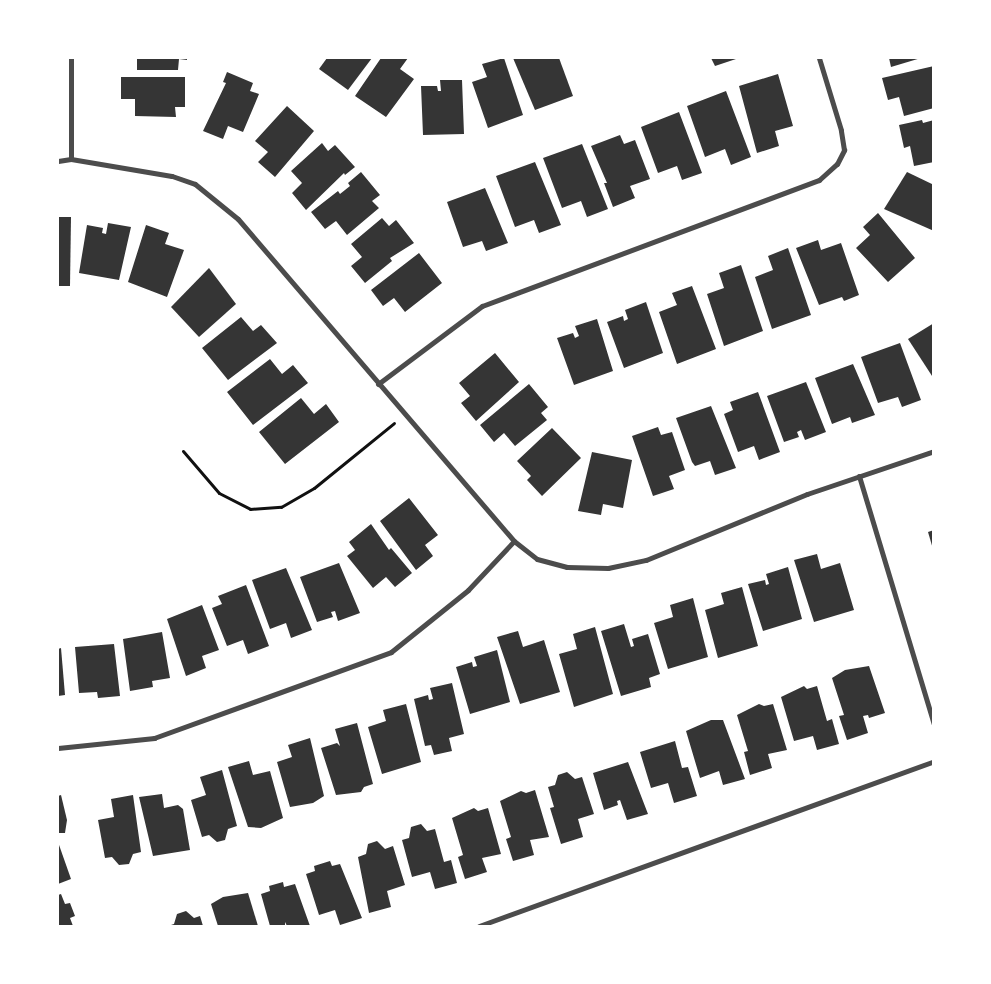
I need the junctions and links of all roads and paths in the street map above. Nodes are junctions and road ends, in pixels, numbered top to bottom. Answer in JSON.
{"nodes":[{"id":1,"x":71,"y":58,"type":"edge"},
{"id":2,"x":819,"y":58,"type":"edge"},
{"id":3,"x":71,"y":159,"type":"junction"},
{"id":4,"x":58,"y":161,"type":"edge"},
{"id":5,"x":378,"y":384,"type":"junction"},
{"id":6,"x":404,"y":414,"type":"junction"},
{"id":7,"x":183,"y":451,"type":"dead end"},
{"id":8,"x":934,"y":451,"type":"edge"},
{"id":9,"x":859,"y":476,"type":"junction"},
{"id":10,"x":514,"y":541,"type":"junction"},
{"id":11,"x":934,"y":725,"type":"edge"},
{"id":12,"x":58,"y":748,"type":"edge"},
{"id":13,"x":934,"y":761,"type":"edge"},
{"id":14,"x":479,"y":926,"type":"edge"}],
"edges":[{"from":1,"to":3,"type":"street"},
{"from":2,"to":5,"type":"street"},
{"from":3,"to":4,"type":"street"},
{"from":3,"to":5,"type":"street"},
{"from":5,"to":6,"type":"street"},
{"from":6,"to":7,"type":"path"},
{"from":6,"to":10,"type":"street"},
{"from":8,"to":9,"type":"street"},
{"from":9,"to":10,"type":"street"},
{"from":9,"to":11,"type":"street"},
{"from":10,"to":12,"type":"street"},
{"from":13,"to":14,"type":"street"}]}
